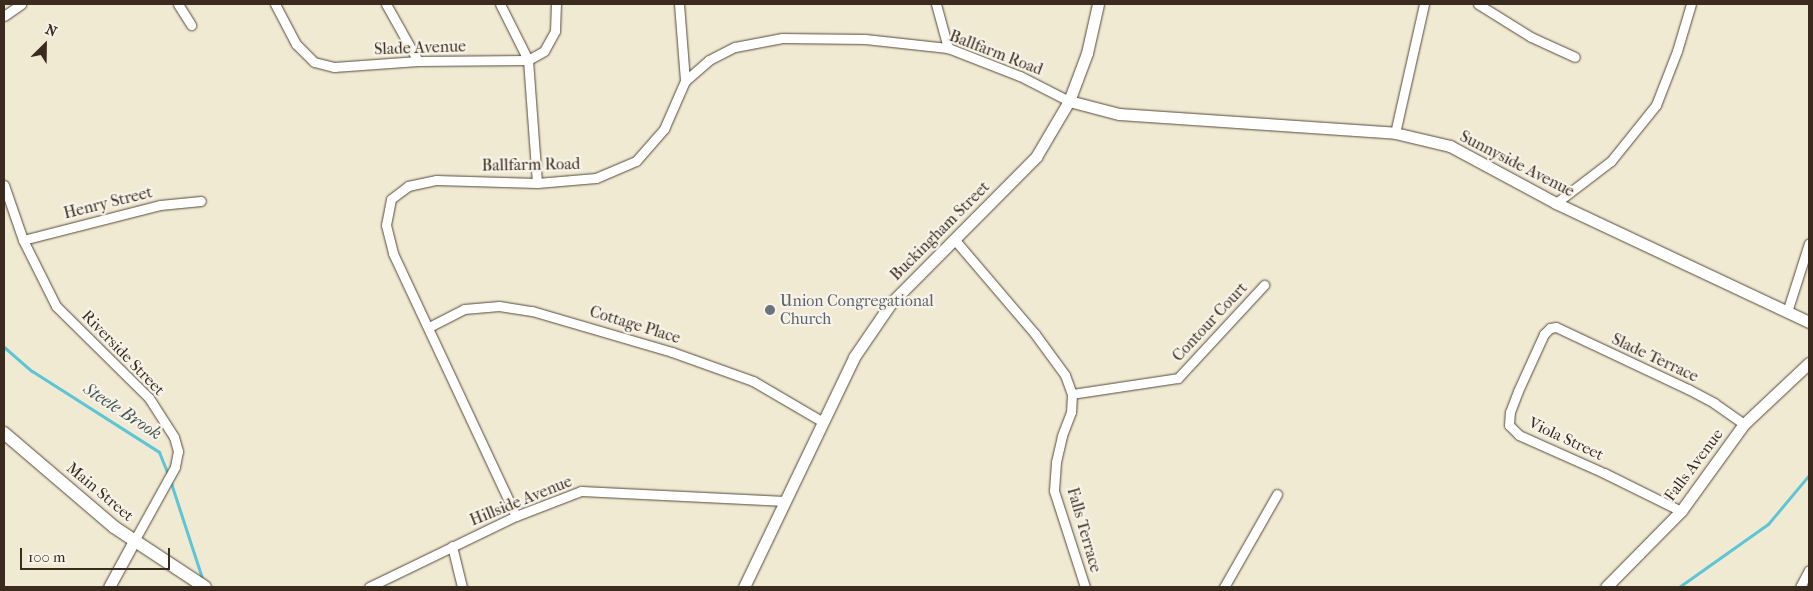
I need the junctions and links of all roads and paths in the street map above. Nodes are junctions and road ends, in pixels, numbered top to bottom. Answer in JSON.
{"nodes":[{"id":1,"x":21,"y":4,"type":"edge"},
{"id":2,"x":178,"y":4,"type":"edge"},
{"id":3,"x":275,"y":4,"type":"edge"},
{"id":4,"x":386,"y":4,"type":"edge"},
{"id":5,"x":500,"y":4,"type":"edge"},
{"id":6,"x":556,"y":4,"type":"edge"},
{"id":7,"x":679,"y":4,"type":"edge"},
{"id":8,"x":936,"y":4,"type":"edge"},
{"id":9,"x":1098,"y":4,"type":"edge"},
{"id":10,"x":1424,"y":4,"type":"edge"},
{"id":11,"x":1478,"y":4,"type":"edge"},
{"id":12,"x":1691,"y":4,"type":"edge"},
{"id":13,"x":4,"y":16,"type":"edge"},
{"id":14,"x":191,"y":25,"type":"dead end"},
{"id":15,"x":948,"y":48,"type":"junction"},
{"id":16,"x":1575,"y":57,"type":"dead end"},
{"id":17,"x":528,"y":60,"type":"junction"},
{"id":18,"x":418,"y":61,"type":"junction"},
{"id":19,"x":685,"y":81,"type":"junction"},
{"id":20,"x":1069,"y":101,"type":"junction"},
{"id":21,"x":1395,"y":133,"type":"junction"},
{"id":22,"x":537,"y":183,"type":"junction"},
{"id":23,"x":4,"y":185,"type":"edge"},
{"id":24,"x":201,"y":201,"type":"dead end"},
{"id":25,"x":1556,"y":203,"type":"junction"},
{"id":26,"x":954,"y":238,"type":"junction"},
{"id":27,"x":23,"y":240,"type":"junction"},
{"id":28,"x":1809,"y":243,"type":"edge"},
{"id":29,"x":1264,"y":285,"type":"dead end"},
{"id":30,"x":1787,"y":312,"type":"junction"},
{"id":31,"x":1809,"y":322,"type":"edge"},
{"id":32,"x":429,"y":327,"type":"junction"},
{"id":33,"x":1550,"y":328,"type":"joint"},
{"id":34,"x":1809,"y":363,"type":"edge"},
{"id":35,"x":1072,"y":394,"type":"junction"},
{"id":36,"x":823,"y":422,"type":"junction"},
{"id":37,"x":1744,"y":424,"type":"junction"},
{"id":38,"x":4,"y":433,"type":"edge"},
{"id":39,"x":1277,"y":494,"type":"dead end"},
{"id":40,"x":786,"y":501,"type":"junction"},
{"id":41,"x":1681,"y":511,"type":"junction"},
{"id":42,"x":516,"y":516,"type":"junction"},
{"id":43,"x":134,"y":541,"type":"junction"},
{"id":44,"x":452,"y":546,"type":"junction"},
{"id":45,"x":1809,"y":570,"type":"edge"},
{"id":46,"x":109,"y":587,"type":"edge"},
{"id":47,"x":205,"y":587,"type":"edge"},
{"id":48,"x":369,"y":587,"type":"edge"},
{"id":49,"x":462,"y":587,"type":"edge"},
{"id":50,"x":744,"y":587,"type":"edge"},
{"id":51,"x":1085,"y":587,"type":"edge"},
{"id":52,"x":1224,"y":587,"type":"edge"},
{"id":53,"x":1606,"y":587,"type":"edge"},
{"id":54,"x":1800,"y":587,"type":"edge"}],
"edges":[{"from":1,"to":13,"type":"street"},
{"from":2,"to":14,"type":"street"},
{"from":3,"to":18,"type":"street","name":"Slade Avenue"},
{"from":4,"to":18,"type":"street"},
{"from":5,"to":17,"type":"street"},
{"from":6,"to":17,"type":"street"},
{"from":7,"to":19,"type":"street"},
{"from":8,"to":15,"type":"street"},
{"from":9,"to":20,"type":"main road","name":"Buckingham Street"},
{"from":10,"to":21,"type":"street"},
{"from":11,"to":16,"type":"street"},
{"from":12,"to":25,"type":"street"},
{"from":15,"to":19,"type":"street","name":"Ballfarm Road"},
{"from":15,"to":20,"type":"street","name":"Ballfarm Road"},
{"from":17,"to":18,"type":"street","name":"Slade Avenue"},
{"from":17,"to":22,"type":"street"},
{"from":19,"to":22,"type":"street","name":"Ballfarm Road"},
{"from":20,"to":21,"type":"main road","name":"Sunnyside Avenue"},
{"from":20,"to":26,"type":"main road","name":"Buckingham Street"},
{"from":21,"to":25,"type":"main road","name":"Sunnyside Avenue"},
{"from":22,"to":32,"type":"street","name":"Ballfarm Road"},
{"from":23,"to":27,"type":"street","name":"Riverside Street"},
{"from":24,"to":27,"type":"street","name":"Henry Street"},
{"from":25,"to":30,"type":"main road","name":"Sunnyside Avenue"},
{"from":26,"to":35,"type":"street"},
{"from":26,"to":36,"type":"main road","name":"Buckingham Street"},
{"from":27,"to":43,"type":"street","name":"Riverside Street"},
{"from":28,"to":30,"type":"street"},
{"from":29,"to":35,"type":"street","name":"Contour Court"},
{"from":30,"to":31,"type":"main road","name":"Sunnyside Avenue"},
{"from":32,"to":36,"type":"street","name":"Cottage Place"},
{"from":32,"to":42,"type":"street","name":"Ballfarm Road"},
{"from":33,"to":37,"type":"street","name":"Slade Terrace"},
{"from":33,"to":41,"type":"street","name":"Viola Street"},
{"from":34,"to":37,"type":"main road","name":"Falls Avenue"},
{"from":35,"to":51,"type":"street","name":"Falls Terrace"},
{"from":36,"to":40,"type":"main road","name":"Buckingham Street"},
{"from":37,"to":41,"type":"main road","name":"Falls Avenue"},
{"from":38,"to":43,"type":"main road","name":"Main Street"},
{"from":39,"to":52,"type":"street"},
{"from":40,"to":42,"type":"street","name":"Hillside Avenue"},
{"from":40,"to":50,"type":"main road","name":"Buckingham Street"},
{"from":41,"to":53,"type":"main road","name":"Falls Avenue"},
{"from":42,"to":44,"type":"street","name":"Hillside Avenue"},
{"from":43,"to":46,"type":"main road"},
{"from":43,"to":47,"type":"main road","name":"Main Street"},
{"from":44,"to":48,"type":"street","name":"Hillside Avenue"},
{"from":44,"to":49,"type":"street"},
{"from":45,"to":54,"type":"street"}]}
